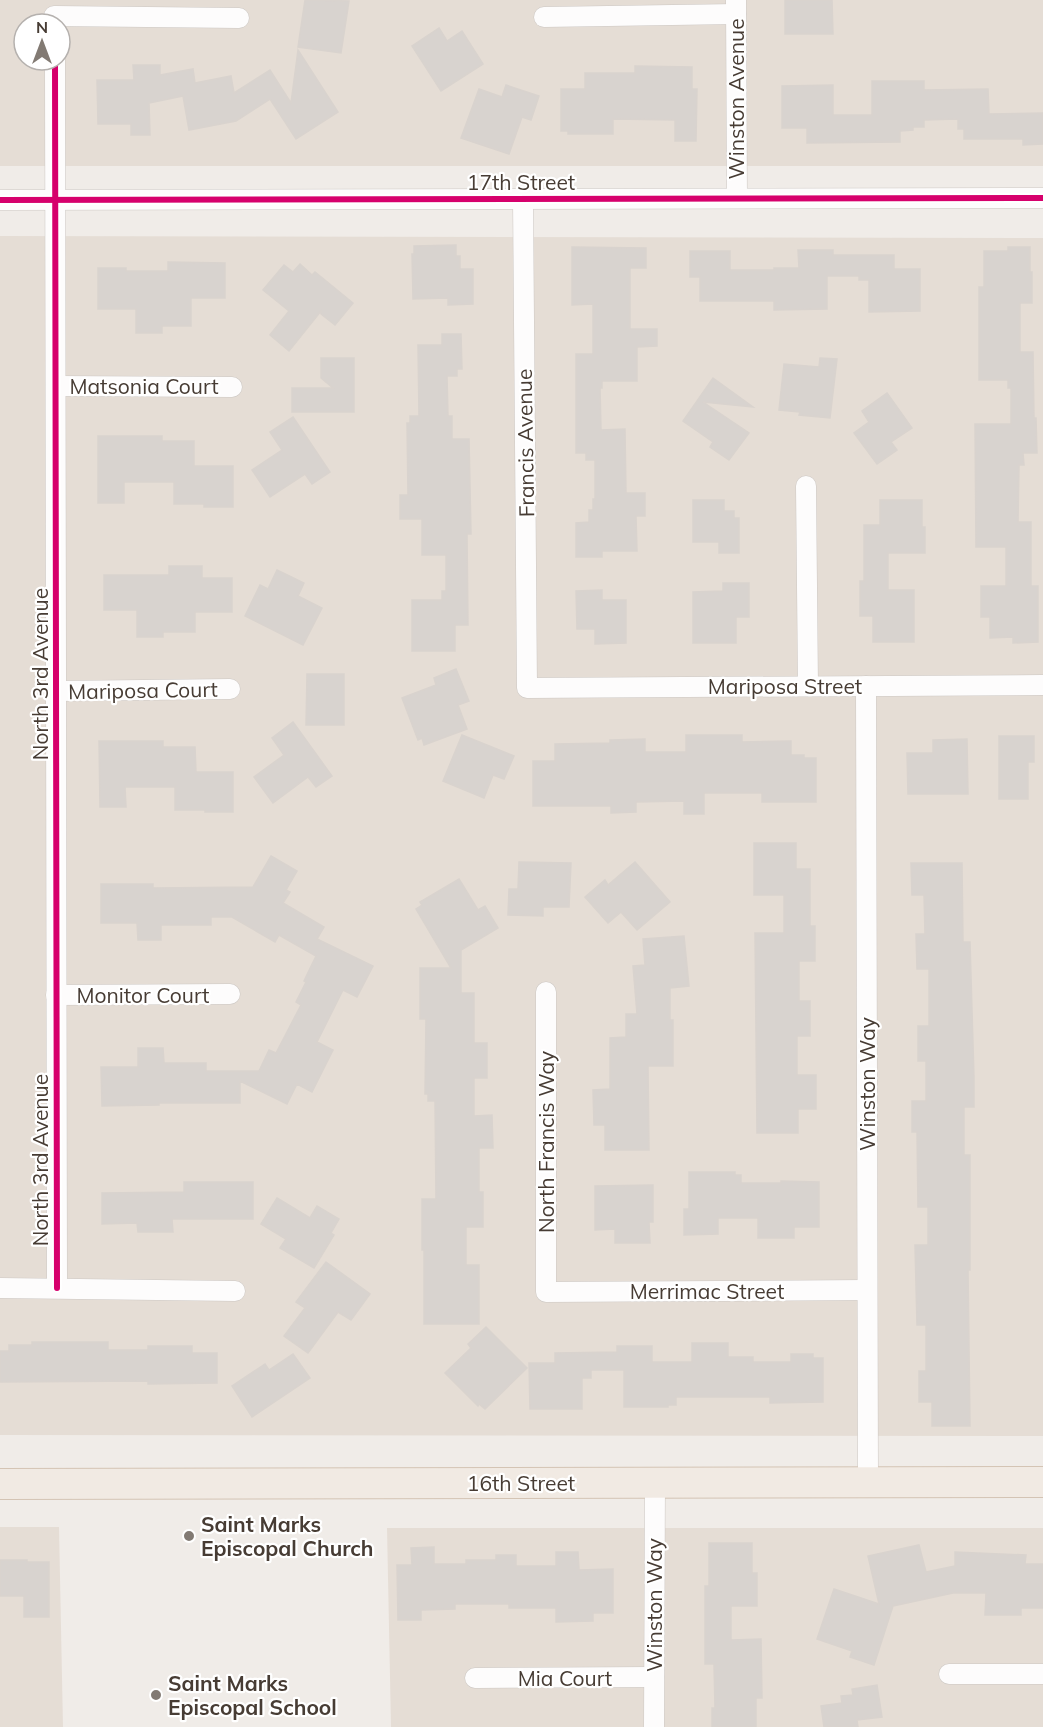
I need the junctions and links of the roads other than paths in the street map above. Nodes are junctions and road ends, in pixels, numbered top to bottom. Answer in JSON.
{"nodes":[{"id":1,"x":736,"y":7,"type":"edge"},
{"id":2,"x":72,"y":13,"type":"edge"},
{"id":3,"x":544,"y":17,"type":"dead end"},
{"id":4,"x":239,"y":18,"type":"dead end"},
{"id":5,"x":55,"y":72,"type":"edge"},
{"id":6,"x":737,"y":198,"type":"junction"},
{"id":7,"x":1043,"y":198,"type":"edge"},
{"id":8,"x":523,"y":199,"type":"junction"},
{"id":9,"x":0,"y":200,"type":"edge"},
{"id":10,"x":56,"y":200,"type":"junction"},
{"id":11,"x":56,"y":386,"type":"junction"},
{"id":12,"x":232,"y":387,"type":"dead end"},
{"id":13,"x":806,"y":486,"type":"dead end"},
{"id":14,"x":1043,"y":685,"type":"edge"},
{"id":15,"x":808,"y":686,"type":"junction"},
{"id":16,"x":866,"y":686,"type":"junction"},
{"id":17,"x":527,"y":688,"type":"joint"},
{"id":18,"x":230,"y":689,"type":"dead end"},
{"id":19,"x":56,"y":691,"type":"junction"},
{"id":20,"x":546,"y":992,"type":"dead end"},
{"id":21,"x":230,"y":994,"type":"dead end"},
{"id":22,"x":56,"y":995,"type":"junction"},
{"id":23,"x":0,"y":1288,"type":"edge"},
{"id":24,"x":57,"y":1288,"type":"junction"},
{"id":25,"x":867,"y":1290,"type":"junction"},
{"id":26,"x":235,"y":1291,"type":"dead end"},
{"id":27,"x":546,"y":1292,"type":"joint"},
{"id":28,"x":655,"y":1482,"type":"junction"},
{"id":29,"x":1043,"y":1482,"type":"edge"},
{"id":30,"x":868,"y":1483,"type":"junction"},
{"id":31,"x":0,"y":1484,"type":"edge"},
{"id":32,"x":949,"y":1674,"type":"dead end"},
{"id":33,"x":1043,"y":1674,"type":"edge"},
{"id":34,"x":654,"y":1677,"type":"junction"},
{"id":35,"x":475,"y":1678,"type":"dead end"},
{"id":36,"x":654,"y":1727,"type":"edge"}],
"edges":[{"from":1,"to":3,"type":"street"},
{"from":1,"to":6,"type":"street","name":"Winston Avenue"},
{"from":2,"to":4,"type":"street"},
{"from":5,"to":10,"type":"street","name":"North 3rd Avenue"},
{"from":6,"to":7,"type":"street","name":"17th Street"},
{"from":6,"to":8,"type":"street","name":"17th Street"},
{"from":8,"to":10,"type":"street","name":"17th Street"},
{"from":8,"to":17,"type":"street","name":"Francis Avenue"},
{"from":9,"to":10,"type":"street","name":"17th Street"},
{"from":10,"to":11,"type":"street","name":"North 3rd Avenue"},
{"from":11,"to":12,"type":"street","name":"Matsonia Court"},
{"from":11,"to":19,"type":"street","name":"North 3rd Avenue"},
{"from":13,"to":15,"type":"street"},
{"from":14,"to":16,"type":"street","name":"Mariposa Street"},
{"from":15,"to":16,"type":"street","name":"Mariposa Street"},
{"from":15,"to":17,"type":"street","name":"Mariposa Street"},
{"from":16,"to":25,"type":"street","name":"Winston Way"},
{"from":18,"to":19,"type":"street","name":"Mariposa Court"},
{"from":19,"to":22,"type":"street","name":"North 3rd Avenue"},
{"from":20,"to":27,"type":"street","name":"North Francis Way"},
{"from":21,"to":22,"type":"street","name":"Monitor Court"},
{"from":22,"to":24,"type":"street","name":"North 3rd Avenue"},
{"from":23,"to":24,"type":"street"},
{"from":24,"to":26,"type":"street"},
{"from":25,"to":27,"type":"street","name":"Merrimac Street"},
{"from":25,"to":30,"type":"street","name":"Winston Way"},
{"from":28,"to":30,"type":"main road","name":"16th Street"},
{"from":28,"to":31,"type":"main road","name":"16th Street"},
{"from":28,"to":34,"type":"street","name":"Winston Way"},
{"from":29,"to":30,"type":"main road","name":"16th Street"},
{"from":32,"to":33,"type":"street"},
{"from":34,"to":35,"type":"street","name":"Mia Court"},
{"from":34,"to":36,"type":"street","name":"Winston Way"}]}
